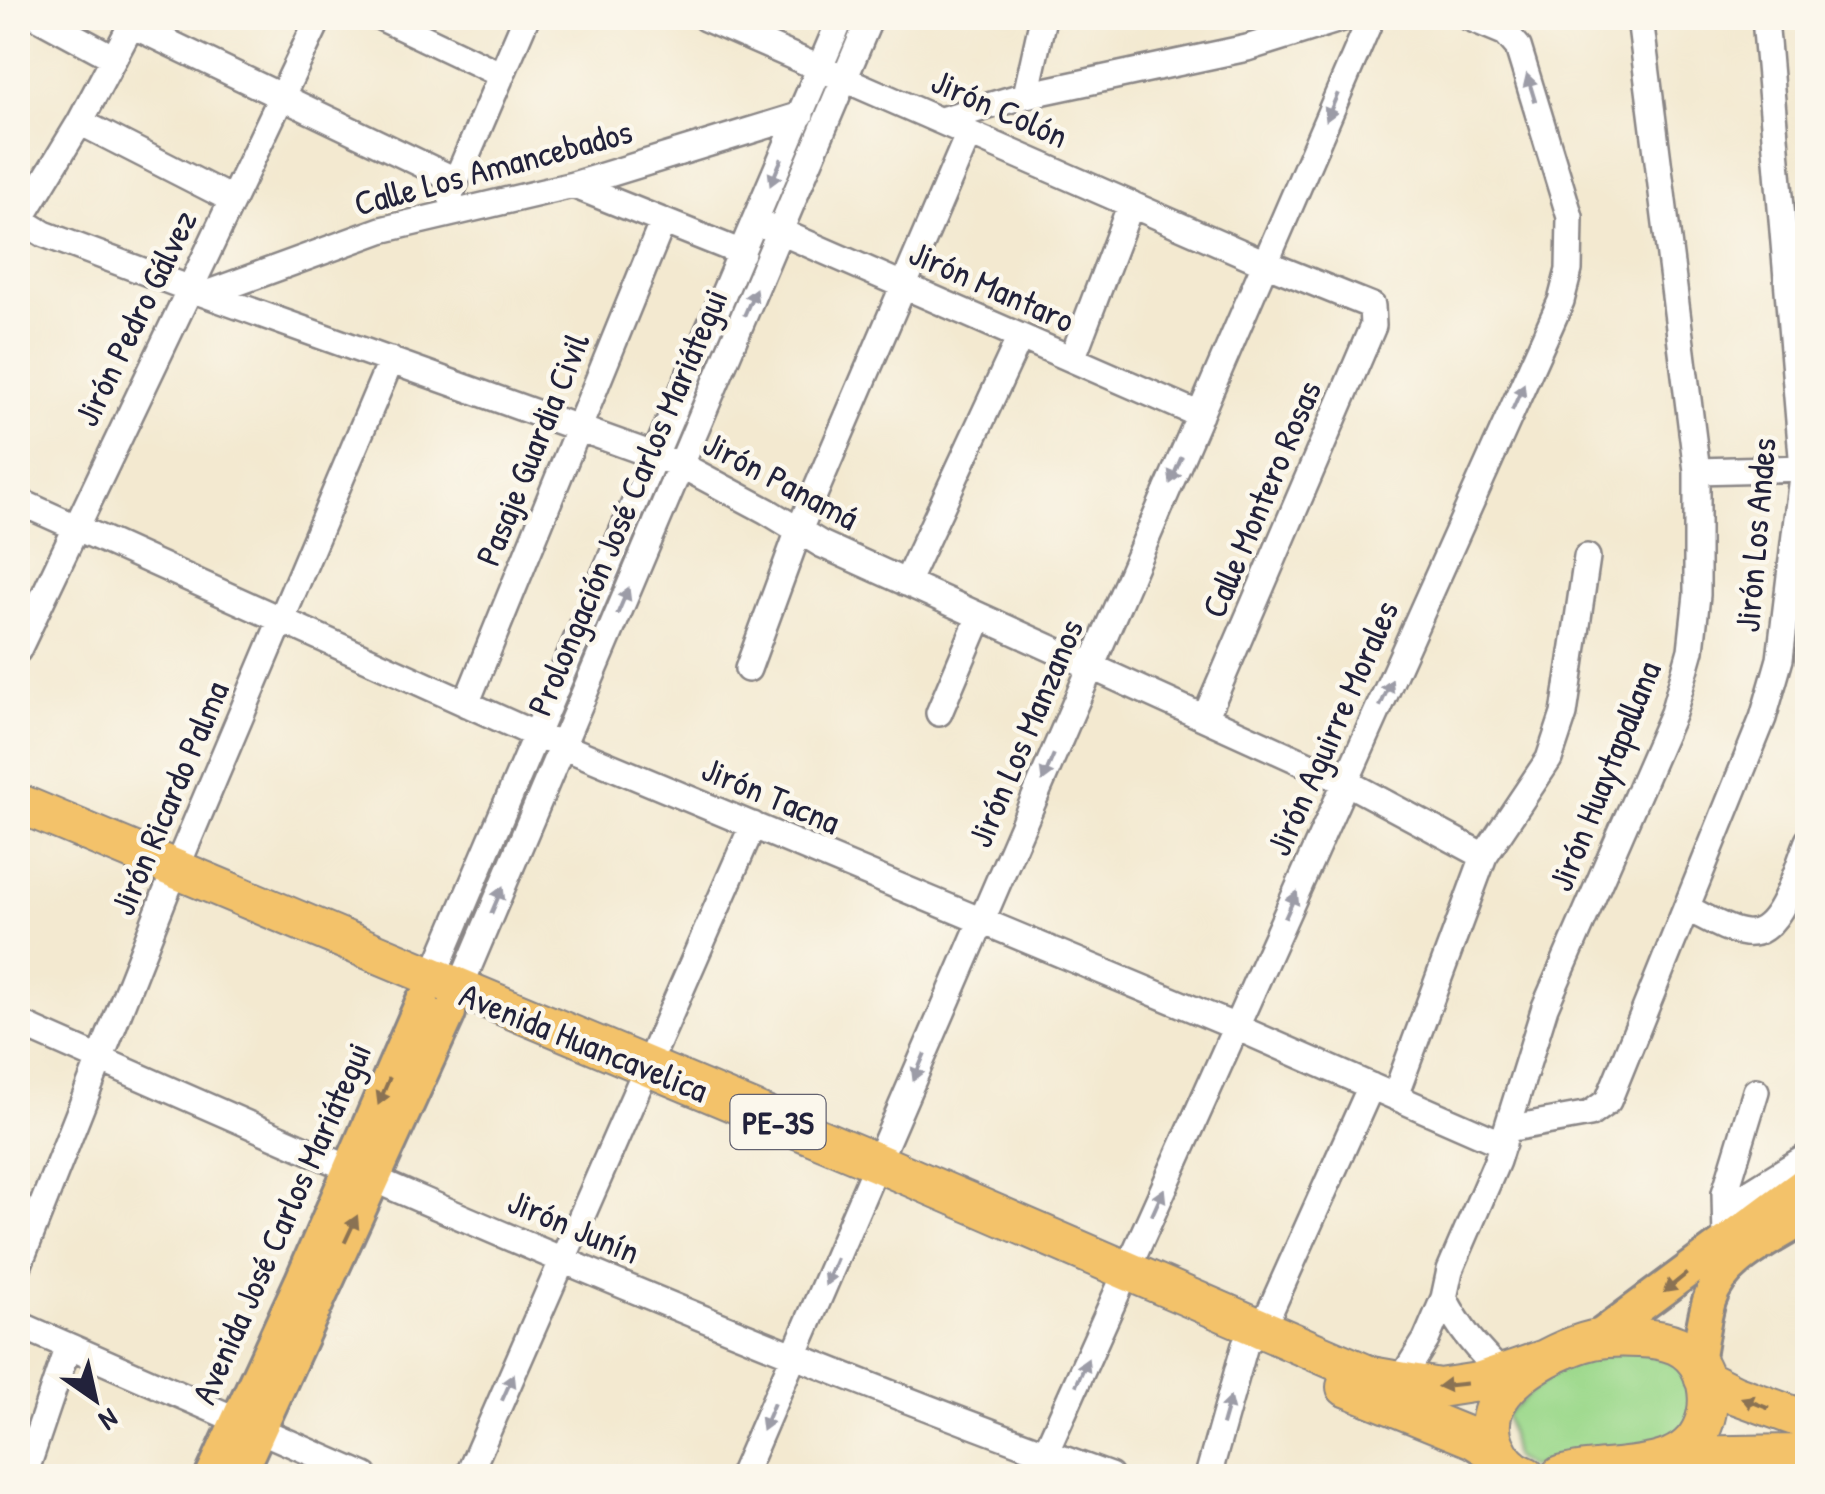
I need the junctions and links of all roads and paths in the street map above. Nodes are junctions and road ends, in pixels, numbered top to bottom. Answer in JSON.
{"nodes":[{"id":1,"x":40,"y":18,"type":"edge"},
{"id":2,"x":319,"y":18,"type":"edge"},
{"id":3,"x":382,"y":18,"type":"edge"},
{"id":4,"x":526,"y":18,"type":"edge"},
{"id":5,"x":705,"y":18,"type":"edge"},
{"id":6,"x":841,"y":18,"type":"edge"},
{"id":7,"x":870,"y":18,"type":"edge"},
{"id":8,"x":1043,"y":18,"type":"edge"},
{"id":9,"x":1343,"y":18,"type":"edge"},
{"id":10,"x":1368,"y":18,"type":"edge"},
{"id":11,"x":1470,"y":18,"type":"edge"},
{"id":12,"x":1640,"y":18,"type":"edge"},
{"id":13,"x":1765,"y":18,"type":"edge"},
{"id":14,"x":134,"y":21,"type":"edge"},
{"id":15,"x":114,"y":58,"type":"junction"},
{"id":16,"x":820,"y":67,"type":"junction"},
{"id":17,"x":502,"y":74,"type":"junction"},
{"id":18,"x":844,"y":78,"type":"junction"},
{"id":19,"x":1026,"y":95,"type":"junction"},
{"id":20,"x":281,"y":96,"type":"junction"},
{"id":21,"x":801,"y":115,"type":"junction"},
{"id":22,"x":941,"y":120,"type":"junction"},
{"id":23,"x":80,"y":122,"type":"junction"},
{"id":24,"x":969,"y":132,"type":"junction"},
{"id":25,"x":455,"y":180,"type":"junction"},
{"id":26,"x":573,"y":185,"type":"junction"},
{"id":27,"x":231,"y":199,"type":"junction"},
{"id":28,"x":1131,"y":204,"type":"junction"},
{"id":29,"x":444,"y":214,"type":"junction"},
{"id":30,"x":20,"y":219,"type":"edge"},
{"id":31,"x":663,"y":221,"type":"junction"},
{"id":32,"x":768,"y":226,"type":"junction"},
{"id":33,"x":742,"y":253,"type":"junction"},
{"id":34,"x":1265,"y":263,"type":"junction"},
{"id":35,"x":903,"y":286,"type":"junction"},
{"id":36,"x":197,"y":291,"type":"junction"},
{"id":37,"x":1372,"y":306,"type":"joint"},
{"id":38,"x":1020,"y":336,"type":"junction"},
{"id":39,"x":391,"y":360,"type":"junction"},
{"id":40,"x":1072,"y":360,"type":"junction"},
{"id":41,"x":1200,"y":415,"type":"junction"},
{"id":42,"x":579,"y":427,"type":"junction"},
{"id":43,"x":656,"y":455,"type":"junction"},
{"id":44,"x":681,"y":465,"type":"junction"},
{"id":45,"x":1805,"y":468,"type":"edge"},
{"id":46,"x":1697,"y":470,"type":"junction"},
{"id":47,"x":18,"y":501,"type":"edge"},
{"id":48,"x":74,"y":526,"type":"junction"},
{"id":49,"x":799,"y":530,"type":"junction"},
{"id":50,"x":1587,"y":557,"type":"dead end"},
{"id":51,"x":906,"y":582,"type":"junction"},
{"id":52,"x":980,"y":616,"type":"junction"},
{"id":53,"x":282,"y":620,"type":"junction"},
{"id":54,"x":18,"y":650,"type":"edge"},
{"id":55,"x":1092,"y":666,"type":"junction"},
{"id":56,"x":748,"y":669,"type":"dead end"},
{"id":57,"x":466,"y":704,"type":"junction"},
{"id":58,"x":939,"y":713,"type":"dead end"},
{"id":59,"x":1205,"y":718,"type":"junction"},
{"id":60,"x":536,"y":735,"type":"junction"},
{"id":61,"x":562,"y":746,"type":"junction"},
{"id":62,"x":1346,"y":782,"type":"junction"},
{"id":63,"x":18,"y":803,"type":"edge"},
{"id":64,"x":753,"y":825,"type":"junction"},
{"id":65,"x":18,"y":828,"type":"edge"},
{"id":66,"x":1808,"y":841,"type":"edge"},
{"id":67,"x":1484,"y":856,"type":"junction"},
{"id":68,"x":170,"y":884,"type":"junction"},
{"id":69,"x":1686,"y":908,"type":"junction"},
{"id":70,"x":982,"y":920,"type":"junction"},
{"id":71,"x":441,"y":996,"type":"junction"},
{"id":72,"x":18,"y":1022,"type":"edge"},
{"id":73,"x":1236,"y":1027,"type":"junction"},
{"id":74,"x":100,"y":1059,"type":"junction"},
{"id":75,"x":644,"y":1080,"type":"junction"},
{"id":76,"x":1370,"y":1086,"type":"junction"},
{"id":77,"x":1756,"y":1091,"type":"dead end"},
{"id":78,"x":1395,"y":1096,"type":"junction"},
{"id":79,"x":1505,"y":1136,"type":"junction"},
{"id":80,"x":1808,"y":1156,"type":"edge"},
{"id":81,"x":362,"y":1175,"type":"junction"},
{"id":82,"x":872,"y":1175,"type":"junction"},
{"id":83,"x":1808,"y":1181,"type":"edge"},
{"id":84,"x":1726,"y":1207,"type":"junction"},
{"id":85,"x":1808,"y":1216,"type":"edge"},
{"id":86,"x":1726,"y":1242,"type":"junction"},
{"id":87,"x":564,"y":1260,"type":"junction"},
{"id":88,"x":18,"y":1267,"type":"edge"},
{"id":89,"x":1123,"y":1282,"type":"junction"},
{"id":90,"x":1444,"y":1298,"type":"junction"},
{"id":91,"x":18,"y":1324,"type":"edge"},
{"id":92,"x":1254,"y":1336,"type":"junction"},
{"id":93,"x":1596,"y":1339,"type":"junction"},
{"id":94,"x":68,"y":1346,"type":"junction"},
{"id":95,"x":794,"y":1357,"type":"junction"},
{"id":96,"x":1545,"y":1359,"type":"junction"},
{"id":97,"x":1700,"y":1370,"type":"junction"},
{"id":98,"x":1502,"y":1373,"type":"junction"},
{"id":99,"x":1393,"y":1392,"type":"junction"},
{"id":100,"x":1808,"y":1421,"type":"edge"},
{"id":101,"x":248,"y":1426,"type":"junction"},
{"id":102,"x":1679,"y":1456,"type":"junction"},
{"id":103,"x":1808,"y":1457,"type":"edge"},
{"id":104,"x":1040,"y":1465,"type":"edge"},
{"id":105,"x":1508,"y":1467,"type":"edge"},
{"id":106,"x":24,"y":1476,"type":"edge"},
{"id":107,"x":212,"y":1476,"type":"edge"},
{"id":108,"x":238,"y":1476,"type":"edge"},
{"id":109,"x":365,"y":1476,"type":"edge"},
{"id":110,"x":468,"y":1476,"type":"edge"},
{"id":111,"x":742,"y":1476,"type":"edge"},
{"id":112,"x":1110,"y":1476,"type":"edge"},
{"id":113,"x":1208,"y":1476,"type":"edge"},
{"id":114,"x":1560,"y":1476,"type":"edge"}],
"edges":[{"from":1,"to":15,"type":"street"},
{"from":2,"to":20,"type":"street","name":"Jirón Pedro Gálvez"},
{"from":3,"to":17,"type":"street"},
{"from":4,"to":17,"type":"street"},
{"from":5,"to":16,"type":"street","name":"Jirón Colón"},
{"from":6,"to":16,"type":"street","name":"Prolongación José Carlos Mariátegui"},
{"from":7,"to":18,"type":"street","name":"Prolongación José Carlos Mariátegui"},
{"from":8,"to":19,"type":"street"},
{"from":9,"to":19,"type":"street"},
{"from":10,"to":34,"type":"street","name":"Jirón Los Manzanos","one_way":true},
{"from":62,"to":11,"type":"street","name":"Jirón Aguirre Morales","one_way":true},
{"from":12,"to":46,"type":"street","name":"Jirón Huaytapallana"},
{"from":13,"to":45,"type":"street","name":"Jirón Los Andes"},
{"from":14,"to":15,"type":"street"},
{"from":14,"to":20,"type":"street"},
{"from":15,"to":23,"type":"street"},
{"from":16,"to":18,"type":"street","name":"Jirón Colón"},
{"from":16,"to":21,"type":"street","name":"Prolongación José Carlos Mariátegui"},
{"from":17,"to":25,"type":"street"},
{"from":18,"to":22,"type":"street","name":"Jirón Colón"},
{"from":18,"to":32,"type":"street","name":"Prolongación José Carlos Mariátegui"},
{"from":19,"to":22,"type":"street"},
{"from":20,"to":25,"type":"street"},
{"from":20,"to":27,"type":"street","name":"Jirón Pedro Gálvez"},
{"from":21,"to":26,"type":"street","name":"Calle Los Amancebados"},
{"from":21,"to":32,"type":"street","name":"Prolongación José Carlos Mariátegui","one_way":true},
{"from":22,"to":24,"type":"street","name":"Jirón Colón"},
{"from":23,"to":27,"type":"street"},
{"from":23,"to":30,"type":"street"},
{"from":24,"to":28,"type":"street","name":"Jirón Colón"},
{"from":24,"to":35,"type":"street"},
{"from":25,"to":29,"type":"street"},
{"from":26,"to":29,"type":"street","name":"Calle Los Amancebados"},
{"from":26,"to":31,"type":"street"},
{"from":27,"to":36,"type":"street","name":"Jirón Pedro Gálvez"},
{"from":28,"to":34,"type":"street","name":"Jirón Colón"},
{"from":28,"to":40,"type":"street"},
{"from":29,"to":36,"type":"street","name":"Calle Los Amancebados"},
{"from":30,"to":36,"type":"street","name":"Jirón Panamá"},
{"from":31,"to":33,"type":"street"},
{"from":31,"to":42,"type":"street","name":"Pasaje Guardia Civil"},
{"from":32,"to":33,"type":"street","name":"Prolongación José Carlos Mariátegui"},
{"from":32,"to":35,"type":"street","name":"Jirón Mantaro"},
{"from":44,"to":32,"type":"street","name":"Prolongación José Carlos Mariátegui","one_way":true},
{"from":33,"to":43,"type":"street","name":"Prolongación José Carlos Mariátegui"},
{"from":34,"to":37,"type":"street","name":"Jirón Colón"},
{"from":34,"to":41,"type":"street","name":"Jirón Los Manzanos"},
{"from":35,"to":38,"type":"street","name":"Jirón Mantaro"},
{"from":35,"to":49,"type":"street"},
{"from":36,"to":39,"type":"street","name":"Jirón Panamá"},
{"from":36,"to":48,"type":"street","name":"Jirón Pedro Gálvez"},
{"from":37,"to":59,"type":"street","name":"Calle Montero Rosas"},
{"from":38,"to":40,"type":"street","name":"Jirón Mantaro"},
{"from":38,"to":51,"type":"street"},
{"from":39,"to":42,"type":"street","name":"Jirón Panamá"},
{"from":39,"to":53,"type":"street","name":"Jirón Ricardo Palma"},
{"from":40,"to":41,"type":"street","name":"Jirón Mantaro"},
{"from":41,"to":55,"type":"street","name":"Jirón Los Manzanos","one_way":true},
{"from":42,"to":43,"type":"street","name":"Jirón Panamá"},
{"from":42,"to":57,"type":"street","name":"Pasaje Guardia Civil"},
{"from":43,"to":44,"type":"street","name":"Jirón Panamá"},
{"from":43,"to":60,"type":"street","name":"Prolongación José Carlos Mariátegui"},
{"from":44,"to":49,"type":"street","name":"Jirón Panamá"},
{"from":61,"to":44,"type":"street","name":"Prolongación José Carlos Mariátegui","one_way":true},
{"from":45,"to":46,"type":"street"},
{"from":45,"to":69,"type":"street","name":"Jirón Los Andes"},
{"from":46,"to":79,"type":"street","name":"Jirón Huaytapallana"},
{"from":47,"to":48,"type":"street","name":"Jirón Tacna"},
{"from":48,"to":53,"type":"street","name":"Jirón Tacna"},
{"from":48,"to":54,"type":"street","name":"Jirón Pedro Gálvez"},
{"from":49,"to":51,"type":"street","name":"Jirón Panamá"},
{"from":49,"to":56,"type":"street"},
{"from":50,"to":67,"type":"street"},
{"from":51,"to":52,"type":"street","name":"Jirón Panamá"},
{"from":52,"to":55,"type":"street","name":"Jirón Panamá"},
{"from":52,"to":58,"type":"street"},
{"from":53,"to":57,"type":"street","name":"Jirón Tacna"},
{"from":53,"to":68,"type":"street","name":"Jirón Ricardo Palma"},
{"from":55,"to":59,"type":"street","name":"Jirón Panamá"},
{"from":55,"to":70,"type":"street","name":"Jirón Los Manzanos","one_way":true},
{"from":57,"to":60,"type":"street","name":"Jirón Tacna"},
{"from":59,"to":62,"type":"street","name":"Jirón Panamá"},
{"from":60,"to":61,"type":"street","name":"Jirón Tacna"},
{"from":60,"to":71,"type":"street","name":"Prolongación José Carlos Mariátegui"},
{"from":61,"to":64,"type":"street","name":"Jirón Tacna"},
{"from":71,"to":61,"type":"street","name":"Prolongación José Carlos Mariátegui","one_way":true},
{"from":62,"to":67,"type":"street","name":"Jirón Panamá"},
{"from":73,"to":62,"type":"street","name":"Jirón Aguirre Morales","one_way":true},
{"from":63,"to":68,"type":"highway","name":"Avenida Huancavelica","number":"PE-3S"},
{"from":64,"to":70,"type":"street","name":"Jirón Tacna"},
{"from":64,"to":75,"type":"street"},
{"from":65,"to":68,"type":"highway","name":"Avenida Huancavelica","number":"PE-3S"},
{"from":66,"to":69,"type":"street"},
{"from":67,"to":78,"type":"street"},
{"from":68,"to":71,"type":"highway","name":"Avenida Huancavelica","number":"PE-3S"},
{"from":68,"to":74,"type":"street","name":"Jirón Ricardo Palma"},
{"from":69,"to":79,"type":"street","name":"Jirón Los Andes"},
{"from":70,"to":73,"type":"street","name":"Jirón Tacna"},
{"from":70,"to":82,"type":"street","name":"Jirón Los Manzanos","one_way":true},
{"from":71,"to":75,"type":"highway","name":"Avenida Huancavelica","number":"PE-3S"},
{"from":71,"to":81,"type":"main road","name":"Avenida José Carlos Mariátegui"},
{"from":72,"to":74,"type":"street","name":"Jirón Junín"},
{"from":73,"to":76,"type":"street","name":"Jirón Tacna"},
{"from":89,"to":73,"type":"street","name":"Jirón Aguirre Morales","one_way":true},
{"from":74,"to":81,"type":"street","name":"Jirón Junín"},
{"from":74,"to":88,"type":"street","name":"Jirón Ricardo Palma"},
{"from":75,"to":82,"type":"highway","name":"Avenida Huancavelica","number":"PE-3S"},
{"from":75,"to":87,"type":"street"},
{"from":76,"to":78,"type":"street","name":"Jirón Tacna"},
{"from":76,"to":92,"type":"street"},
{"from":77,"to":84,"type":"street"},
{"from":78,"to":79,"type":"street","name":"Jirón Tacna"},
{"from":79,"to":90,"type":"street","name":"Jirón Huaytapallana"},
{"from":80,"to":84,"type":"street"},
{"from":81,"to":87,"type":"street","name":"Jirón Junín"},
{"from":81,"to":101,"type":"main road","name":"Avenida José Carlos Mariátegui"},
{"from":82,"to":89,"type":"highway","name":"Avenida Huancavelica","number":"PE-3S"},
{"from":82,"to":95,"type":"street","name":"Jirón Los Manzanos","one_way":true},
{"from":83,"to":86,"type":"main road"},
{"from":84,"to":86,"type":"street"},
{"from":85,"to":97,"type":"main road"},
{"from":86,"to":93,"type":"main road","one_way":true},
{"from":87,"to":95,"type":"street","name":"Jirón Junín"},
{"from":110,"to":87,"type":"street","one_way":true},
{"from":89,"to":92,"type":"highway","name":"Avenida Huancavelica","number":"PE-3S"},
{"from":104,"to":89,"type":"street","name":"Jirón Aguirre Morales","one_way":true},
{"from":90,"to":98,"type":"street"},
{"from":90,"to":99,"type":"street","name":"Jirón Huaytapallana"},
{"from":91,"to":94,"type":"street"},
{"from":92,"to":99,"type":"highway","name":"Avenida Huancavelica","number":"PE-3S"},
{"from":113,"to":92,"type":"street","one_way":true},
{"from":93,"to":96,"type":"highway","number":"PE-3S"},
{"from":93,"to":97,"type":"highway","number":"PE-3S"},
{"from":94,"to":101,"type":"street"},
{"from":94,"to":106,"type":"street"},
{"from":95,"to":104,"type":"street","name":"Jirón Junín"},
{"from":95,"to":111,"type":"street","name":"Jirón Los Manzanos","one_way":true},
{"from":96,"to":98,"type":"highway","name":"Avenida Huancavelica","number":"PE-3S"},
{"from":96,"to":105,"type":"highway","number":"PE-3S"},
{"from":100,"to":97,"type":"highway","number":"PE-3S","one_way":true},
{"from":97,"to":102,"type":"highway"},
{"from":98,"to":99,"type":"highway","name":"Avenida Huancavelica","number":"PE-3S","one_way":true},
{"from":99,"to":105,"type":"highway","name":"Avenida Huancavelica","number":"PE-3S"},
{"from":101,"to":107,"type":"main road","name":"Avenida José Carlos Mariátegui"},
{"from":101,"to":108,"type":"main road","name":"Avenida José Carlos Mariátegui"},
{"from":101,"to":109,"type":"street"},
{"from":102,"to":103,"type":"highway"},
{"from":102,"to":114,"type":"highway"},
{"from":104,"to":112,"type":"street","name":"Jirón Junín"}]}
